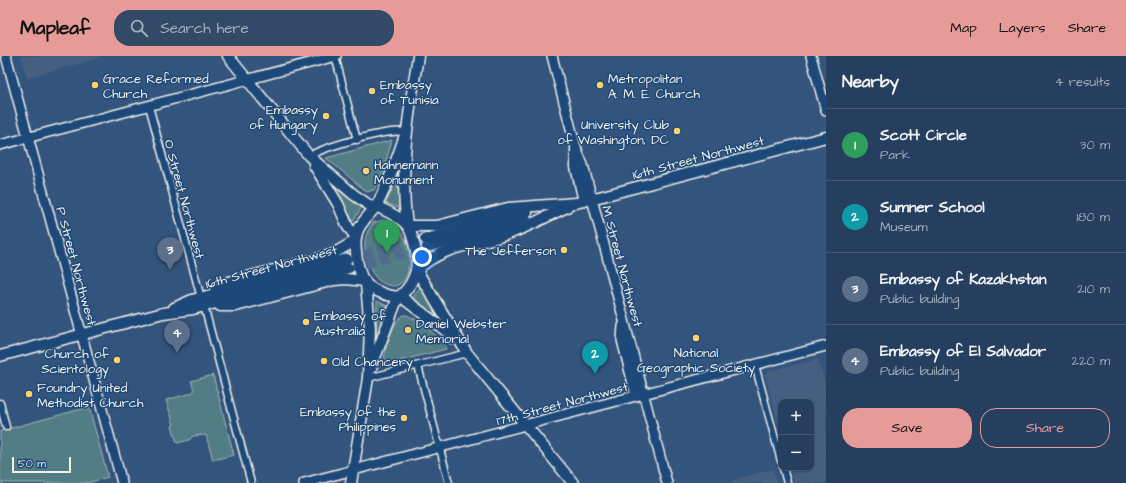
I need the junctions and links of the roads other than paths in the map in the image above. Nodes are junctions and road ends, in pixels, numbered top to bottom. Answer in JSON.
{"nodes":[{"id":1,"x":6,"y":56,"type":"edge"},
{"id":2,"x":228,"y":56,"type":"edge"},
{"id":3,"x":335,"y":56,"type":"edge"},
{"id":4,"x":418,"y":56,"type":"edge"},
{"id":5,"x":552,"y":56,"type":"edge"},
{"id":6,"x":811,"y":56,"type":"edge"},
{"id":7,"x":247,"y":80,"type":"junction"},
{"id":8,"x":149,"y":106,"type":"junction"},
{"id":9,"x":826,"y":111,"type":"edge"},
{"id":10,"x":406,"y":132,"type":"junction"},
{"id":11,"x":826,"y":136,"type":"edge"},
{"id":12,"x":29,"y":138,"type":"junction"},
{"id":13,"x":357,"y":140,"type":"junction"},
{"id":14,"x":0,"y":146,"type":"edge"},
{"id":15,"x":576,"y":148,"type":"joint"},
{"id":16,"x":309,"y":156,"type":"junction"},
{"id":17,"x":584,"y":201,"type":"junction"},
{"id":18,"x":375,"y":207,"type":"junction"},
{"id":19,"x":549,"y":210,"type":"junction"},
{"id":20,"x":407,"y":225,"type":"junction"},
{"id":21,"x":356,"y":239,"type":"junction"},
{"id":22,"x":426,"y":243,"type":"tunnel mouth"},
{"id":23,"x":348,"y":263,"type":"tunnel mouth"},
{"id":24,"x":417,"y":271,"type":"junction"},
{"id":25,"x":365,"y":282,"type":"junction"},
{"id":26,"x":399,"y":297,"type":"junction"},
{"id":27,"x":202,"y":302,"type":"junction"},
{"id":28,"x":82,"y":334,"type":"junction"},
{"id":29,"x":826,"y":346,"type":"edge"},
{"id":30,"x":467,"y":353,"type":"junction"},
{"id":31,"x":0,"y":356,"type":"edge"},
{"id":32,"x":756,"y":365,"type":"junction"},
{"id":33,"x":418,"y":366,"type":"junction"},
{"id":34,"x":368,"y":378,"type":"junction"},
{"id":35,"x":640,"y":396,"type":"junction"},
{"id":36,"x":0,"y":404,"type":"edge"},
{"id":37,"x":527,"y":426,"type":"junction"},
{"id":38,"x":6,"y":427,"type":"dead end"},
{"id":39,"x":440,"y":448,"type":"junction"},
{"id":40,"x":778,"y":449,"type":"edge"},
{"id":41,"x":353,"y":471,"type":"junction"},
{"id":42,"x":784,"y":471,"type":"edge"},
{"id":43,"x":122,"y":483,"type":"edge"},
{"id":44,"x":251,"y":483,"type":"edge"},
{"id":45,"x":304,"y":483,"type":"edge"},
{"id":46,"x":351,"y":483,"type":"edge"},
{"id":47,"x":449,"y":483,"type":"edge"},
{"id":48,"x":573,"y":483,"type":"edge"},
{"id":49,"x":667,"y":483,"type":"edge"},
{"id":50,"x":787,"y":483,"type":"edge"}],
"edges":[{"from":1,"to":12,"type":"main road","name":"P Street Northwest"},
{"from":2,"to":7,"type":"main road"},
{"from":3,"to":7,"type":"main road"},
{"from":3,"to":13,"type":"street"},
{"from":4,"to":10,"type":"main road"},
{"from":5,"to":15,"type":"main road"},
{"from":6,"to":9,"type":"main road"},
{"from":7,"to":8,"type":"main road"},
{"from":7,"to":16,"type":"main road"},
{"from":8,"to":12,"type":"main road"},
{"from":8,"to":27,"type":"street","name":"O Street Northwest"},
{"from":10,"to":13,"type":"street"},
{"from":10,"to":18,"type":"main road"},
{"from":10,"to":20,"type":"main road"},
{"from":11,"to":17,"type":"main road","name":"16th Street Northwest"},
{"from":12,"to":14,"type":"main road"},
{"from":12,"to":28,"type":"main road","name":"P Street Northwest"},
{"from":13,"to":16,"type":"street"},
{"from":15,"to":17,"type":"main road"},
{"from":16,"to":18,"type":"main road"},
{"from":16,"to":21,"type":"main road"},
{"from":17,"to":19,"type":"main road","name":"16th Street Northwest"},
{"from":17,"to":35,"type":"main road","name":"M Street Northwest"},
{"from":18,"to":20,"type":"main road"},
{"from":18,"to":21,"type":"main road"},
{"from":19,"to":20,"type":"main road","name":"16th Street Northwest"},
{"from":19,"to":22,"type":"main road","name":"16th Street Northwest"},
{"from":19,"to":24,"type":"main road","name":"16th Street Northwest"},
{"from":20,"to":24,"type":"main road"},
{"from":21,"to":25,"type":"main road"},
{"from":21,"to":27,"type":"main road","name":"16th Street Northwest"},
{"from":23,"to":27,"type":"main road","name":"16th Street Northwest"},
{"from":24,"to":26,"type":"main road"},
{"from":24,"to":30,"type":"main road"},
{"from":25,"to":26,"type":"main road"},
{"from":25,"to":27,"type":"main road","name":"16th Street Northwest"},
{"from":25,"to":34,"type":"main road"},
{"from":26,"to":30,"type":"main road"},
{"from":26,"to":34,"type":"main road"},
{"from":27,"to":28,"type":"main road","name":"16th Street Northwest"},
{"from":27,"to":44,"type":"street","name":"O Street Northwest"},
{"from":28,"to":31,"type":"main road","name":"16th Street Northwest"},
{"from":28,"to":43,"type":"main road","name":"P Street Northwest"},
{"from":29,"to":32,"type":"main road","name":"17th Street Northwest"},
{"from":30,"to":33,"type":"street"},
{"from":30,"to":37,"type":"main road"},
{"from":32,"to":35,"type":"main road","name":"17th Street Northwest"},
{"from":32,"to":40,"type":"street"},
{"from":33,"to":34,"type":"street"},
{"from":33,"to":39,"type":"street"},
{"from":34,"to":41,"type":"main road"},
{"from":35,"to":37,"type":"main road","name":"17th Street Northwest"},
{"from":35,"to":49,"type":"main road","name":"M Street Northwest"},
{"from":36,"to":38,"type":"street"},
{"from":37,"to":39,"type":"main road","name":"17th Street Northwest"},
{"from":37,"to":48,"type":"main road"},
{"from":39,"to":41,"type":"main road","name":"17th Street Northwest"},
{"from":39,"to":47,"type":"street"},
{"from":41,"to":45,"type":"main road","name":"17th Street Northwest"},
{"from":41,"to":46,"type":"main road"},
{"from":42,"to":50,"type":"street"}]}
